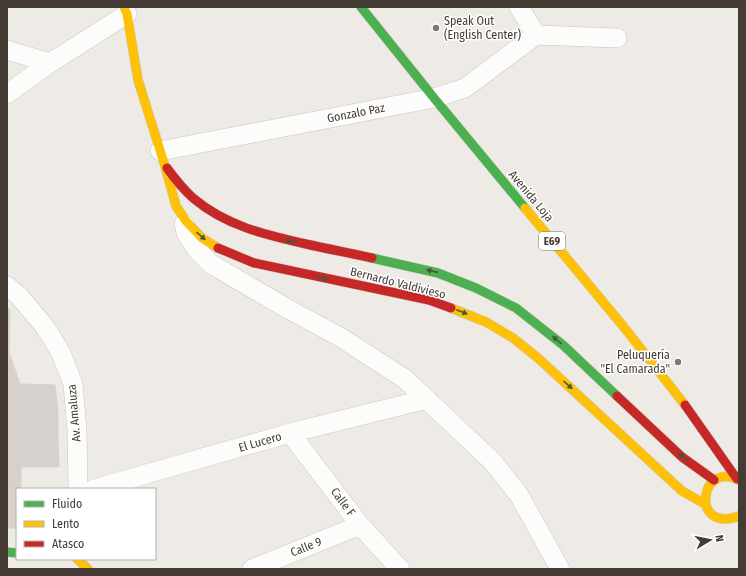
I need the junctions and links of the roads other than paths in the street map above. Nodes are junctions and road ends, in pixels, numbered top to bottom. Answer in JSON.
{"nodes":[{"id":1,"x":361,"y":7,"type":"edge"},
{"id":2,"x":518,"y":7,"type":"edge"},
{"id":3,"x":126,"y":10,"type":"edge"},
{"id":4,"x":536,"y":35,"type":"junction"},
{"id":5,"x":617,"y":38,"type":"dead end"},
{"id":6,"x":7,"y":50,"type":"edge"},
{"id":7,"x":50,"y":63,"type":"junction"},
{"id":8,"x":7,"y":94,"type":"edge"},
{"id":9,"x":434,"y":98,"type":"junction"},
{"id":10,"x":162,"y":158,"type":"junction"},
{"id":11,"x":182,"y":215,"type":"junction"},
{"id":12,"x":7,"y":286,"type":"edge"},
{"id":13,"x":427,"y":399,"type":"junction"},
{"id":14,"x":290,"y":433,"type":"junction"},
{"id":15,"x":714,"y":480,"type":"junction"},
{"id":16,"x":738,"y":480,"type":"edge"},
{"id":17,"x":78,"y":488,"type":"edge"},
{"id":18,"x":98,"y":488,"type":"edge"},
{"id":19,"x":705,"y":504,"type":"junction"},
{"id":20,"x":739,"y":516,"type":"edge"},
{"id":21,"x":360,"y":525,"type":"junction"},
{"id":22,"x":78,"y":560,"type":"edge"},
{"id":23,"x":88,"y":569,"type":"edge"},
{"id":24,"x":252,"y":569,"type":"edge"},
{"id":25,"x":400,"y":569,"type":"edge"},
{"id":26,"x":560,"y":569,"type":"edge"}],
"edges":[{"from":1,"to":9,"type":"street","name":"Avenida Loja","number":"E69"},
{"from":2,"to":4,"type":"street"},
{"from":3,"to":7,"type":"street"},
{"from":3,"to":10,"type":"street","name":"Bernardo Valdivieso"},
{"from":4,"to":5,"type":"street"},
{"from":4,"to":9,"type":"street","name":"Gonzalo Paz"},
{"from":6,"to":7,"type":"street"},
{"from":7,"to":8,"type":"street"},
{"from":9,"to":10,"type":"street","name":"Gonzalo Paz"},
{"from":9,"to":16,"type":"street","name":"Avenida Loja","number":"E69"},
{"from":10,"to":11,"type":"street","name":"Bernardo Valdivieso"},
{"from":15,"to":10,"type":"street","name":"Bernardo Valdivieso","one_way":true},
{"from":11,"to":13,"type":"street"},
{"from":11,"to":19,"type":"street","name":"Bernardo Valdivieso","one_way":true},
{"from":12,"to":17,"type":"street","name":"Av. Amaluza"},
{"from":13,"to":14,"type":"street","name":"El Lucero"},
{"from":13,"to":26,"type":"street"},
{"from":14,"to":18,"type":"street","name":"El Lucero"},
{"from":14,"to":21,"type":"street","name":"Calle F"},
{"from":15,"to":16,"type":"street","number":"E69"},
{"from":15,"to":19,"type":"street"},
{"from":19,"to":20,"type":"street","name":"Bernardo Valdivieso"},
{"from":21,"to":24,"type":"street","name":"Calle 9"},
{"from":21,"to":25,"type":"street","name":"Calle F"},
{"from":22,"to":23,"type":"street"}]}
